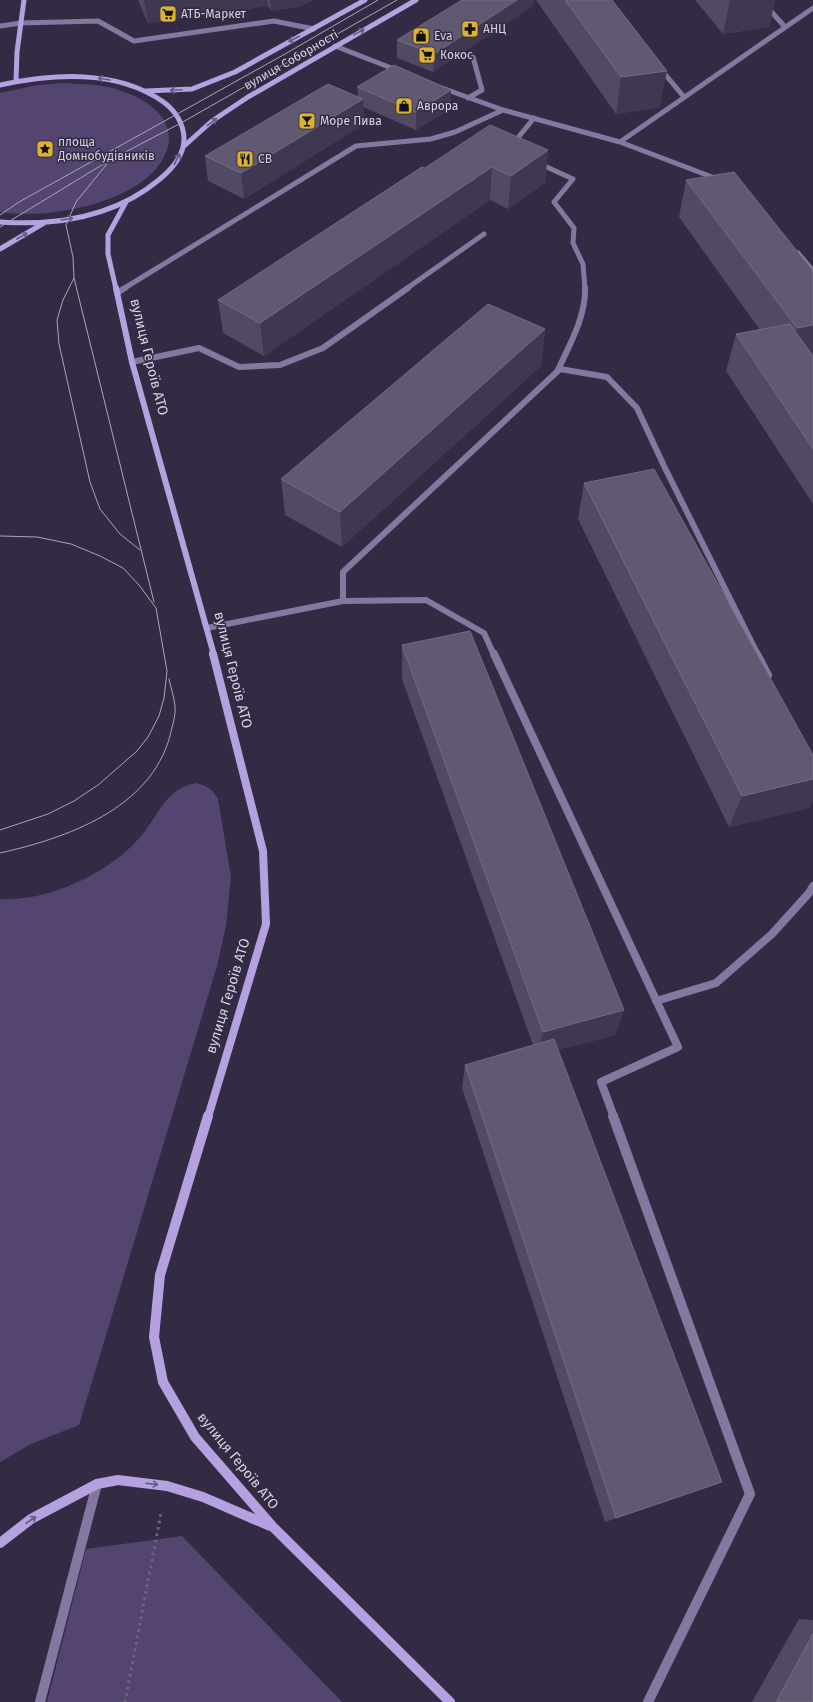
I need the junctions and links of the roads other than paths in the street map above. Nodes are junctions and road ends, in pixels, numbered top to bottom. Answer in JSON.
{"nodes":[{"id":1,"x":24,"y":0,"type":"edge"},
{"id":2,"x":365,"y":0,"type":"edge"},
{"id":3,"x":416,"y":0,"type":"edge"},
{"id":4,"x":760,"y":0,"type":"edge"},
{"id":5,"x":813,"y":8,"type":"edge"},
{"id":6,"x":21,"y":23,"type":"junction"},
{"id":7,"x":0,"y":26,"type":"edge"},
{"id":8,"x":785,"y":27,"type":"junction"},
{"id":9,"x":314,"y":29,"type":"junction"},
{"id":10,"x":336,"y":46,"type":"junction"},
{"id":11,"x":473,"y":58,"type":"dead end"},
{"id":12,"x":655,"y":61,"type":"edge"},
{"id":13,"x":402,"y":72,"type":"edge"},
{"id":14,"x":16,"y":82,"type":"junction"},
{"id":15,"x":0,"y":85,"type":"edge"},
{"id":16,"x":439,"y":87,"type":"edge"},
{"id":17,"x":146,"y":91,"type":"junction"},
{"id":18,"x":684,"y":97,"type":"junction"},
{"id":19,"x":468,"y":98,"type":"junction"},
{"id":20,"x":503,"y":110,"type":"junction"},
{"id":21,"x":534,"y":118,"type":"junction"},
{"id":22,"x":620,"y":142,"type":"junction"},
{"id":23,"x":183,"y":147,"type":"junction"},
{"id":24,"x":516,"y":152,"type":"edge"},
{"id":25,"x":530,"y":159,"type":"edge"},
{"id":26,"x":728,"y":183,"type":"edge"},
{"id":27,"x":126,"y":202,"type":"junction"},
{"id":28,"x":0,"y":222,"type":"edge"},
{"id":29,"x":45,"y":223,"type":"junction"},
{"id":30,"x":484,"y":234,"type":"dead end"},
{"id":31,"x":793,"y":247,"type":"edge"},
{"id":32,"x":0,"y":249,"type":"edge"},
{"id":33,"x":813,"y":271,"type":"edge"},
{"id":34,"x":117,"y":292,"type":"junction"},
{"id":35,"x":132,"y":362,"type":"junction"},
{"id":36,"x":557,"y":372,"type":"junction"},
{"id":37,"x":343,"y":601,"type":"junction"},
{"id":38,"x":207,"y":628,"type":"junction"},
{"id":39,"x":770,"y":680,"type":"edge"},
{"id":40,"x":813,"y":886,"type":"edge"},
{"id":41,"x":656,"y":1002,"type":"junction"},
{"id":42,"x":97,"y":1484,"type":"junction"},
{"id":43,"x":272,"y":1527,"type":"junction"},
{"id":44,"x":0,"y":1543,"type":"edge"},
{"id":45,"x":40,"y":1702,"type":"edge"},
{"id":46,"x":450,"y":1702,"type":"edge"},
{"id":47,"x":648,"y":1702,"type":"edge"}],
"edges":[{"from":1,"to":6,"type":"street"},
{"from":2,"to":9,"type":"street","name":"вулиця Соборності"},
{"from":10,"to":3,"type":"street","name":"вулиця Соборності","one_way":true},
{"from":4,"to":8,"type":"lane"},
{"from":5,"to":8,"type":"lane"},
{"from":6,"to":7,"type":"lane"},
{"from":6,"to":9,"type":"lane"},
{"from":6,"to":14,"type":"street"},
{"from":8,"to":18,"type":"lane"},
{"from":9,"to":17,"type":"street","name":"вулиця Соборності","one_way":true},
{"from":10,"to":13,"type":"lane"},
{"from":23,"to":10,"type":"street","name":"вулиця Соборності","one_way":true},
{"from":11,"to":19,"type":"lane"},
{"from":12,"to":18,"type":"lane"},
{"from":14,"to":15,"type":"street"},
{"from":17,"to":14,"type":"street","one_way":true},
{"from":16,"to":19,"type":"lane"},
{"from":17,"to":23,"type":"street"},
{"from":18,"to":22,"type":"lane"},
{"from":19,"to":20,"type":"lane"},
{"from":20,"to":21,"type":"lane"},
{"from":20,"to":34,"type":"lane"},
{"from":21,"to":22,"type":"lane"},
{"from":21,"to":24,"type":"lane"},
{"from":22,"to":26,"type":"lane"},
{"from":27,"to":23,"type":"street","one_way":true},
{"from":25,"to":36,"type":"lane"},
{"from":29,"to":27,"type":"street","one_way":true},
{"from":27,"to":34,"type":"street","name":"вулиця Героїв АТО"},
{"from":28,"to":29,"type":"street"},
{"from":32,"to":29,"type":"street","one_way":true},
{"from":30,"to":35,"type":"lane"},
{"from":31,"to":33,"type":"lane"},
{"from":34,"to":35,"type":"street","name":"вулиця Героїв АТО"},
{"from":35,"to":38,"type":"street","name":"вулиця Героїв АТО"},
{"from":36,"to":37,"type":"lane"},
{"from":36,"to":39,"type":"lane"},
{"from":37,"to":38,"type":"lane"},
{"from":37,"to":41,"type":"lane"},
{"from":38,"to":43,"type":"street","name":"вулиця Героїв АТО"},
{"from":40,"to":41,"type":"lane"},
{"from":41,"to":47,"type":"lane"},
{"from":42,"to":43,"type":"street","one_way":true},
{"from":44,"to":42,"type":"street","one_way":true},
{"from":42,"to":45,"type":"lane"},
{"from":43,"to":46,"type":"street","name":"вулиця Героїв АТО"}]}
